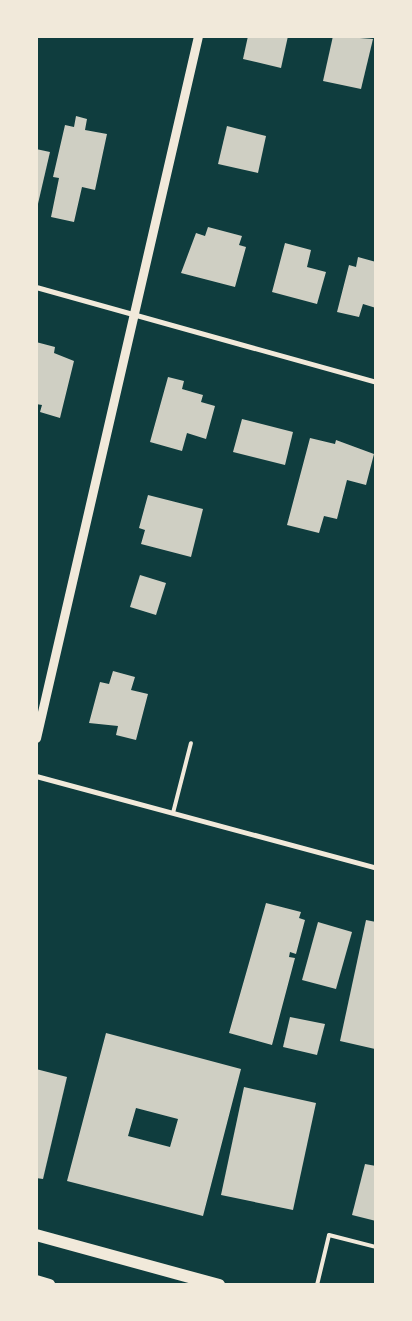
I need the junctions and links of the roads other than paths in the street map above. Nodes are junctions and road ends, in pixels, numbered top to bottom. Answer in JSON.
{"nodes":[{"id":1,"x":198,"y":36,"type":"edge"},
{"id":2,"x":36,"y":287,"type":"edge"},
{"id":3,"x":135,"y":315,"type":"junction"},
{"id":4,"x":376,"y":382,"type":"edge"},
{"id":5,"x":36,"y":738,"type":"edge"},
{"id":6,"x":191,"y":743,"type":"dead end"},
{"id":7,"x":36,"y":776,"type":"edge"},
{"id":8,"x":173,"y":813,"type":"junction"},
{"id":9,"x":376,"y":868,"type":"edge"},
{"id":10,"x":36,"y":1235,"type":"edge"},
{"id":11,"x":376,"y":1247,"type":"edge"},
{"id":12,"x":36,"y":1281,"type":"edge"},
{"id":13,"x":49,"y":1285,"type":"edge"},
{"id":14,"x":219,"y":1285,"type":"edge"},
{"id":15,"x":317,"y":1285,"type":"edge"}],
"edges":[{"from":1,"to":3,"type":"street"},
{"from":2,"to":3,"type":"street"},
{"from":3,"to":4,"type":"street"},
{"from":3,"to":5,"type":"street"},
{"from":6,"to":8,"type":"lane"},
{"from":7,"to":8,"type":"street"},
{"from":8,"to":9,"type":"street"},
{"from":10,"to":14,"type":"main road"},
{"from":11,"to":15,"type":"lane"},
{"from":12,"to":13,"type":"main road"}]}
